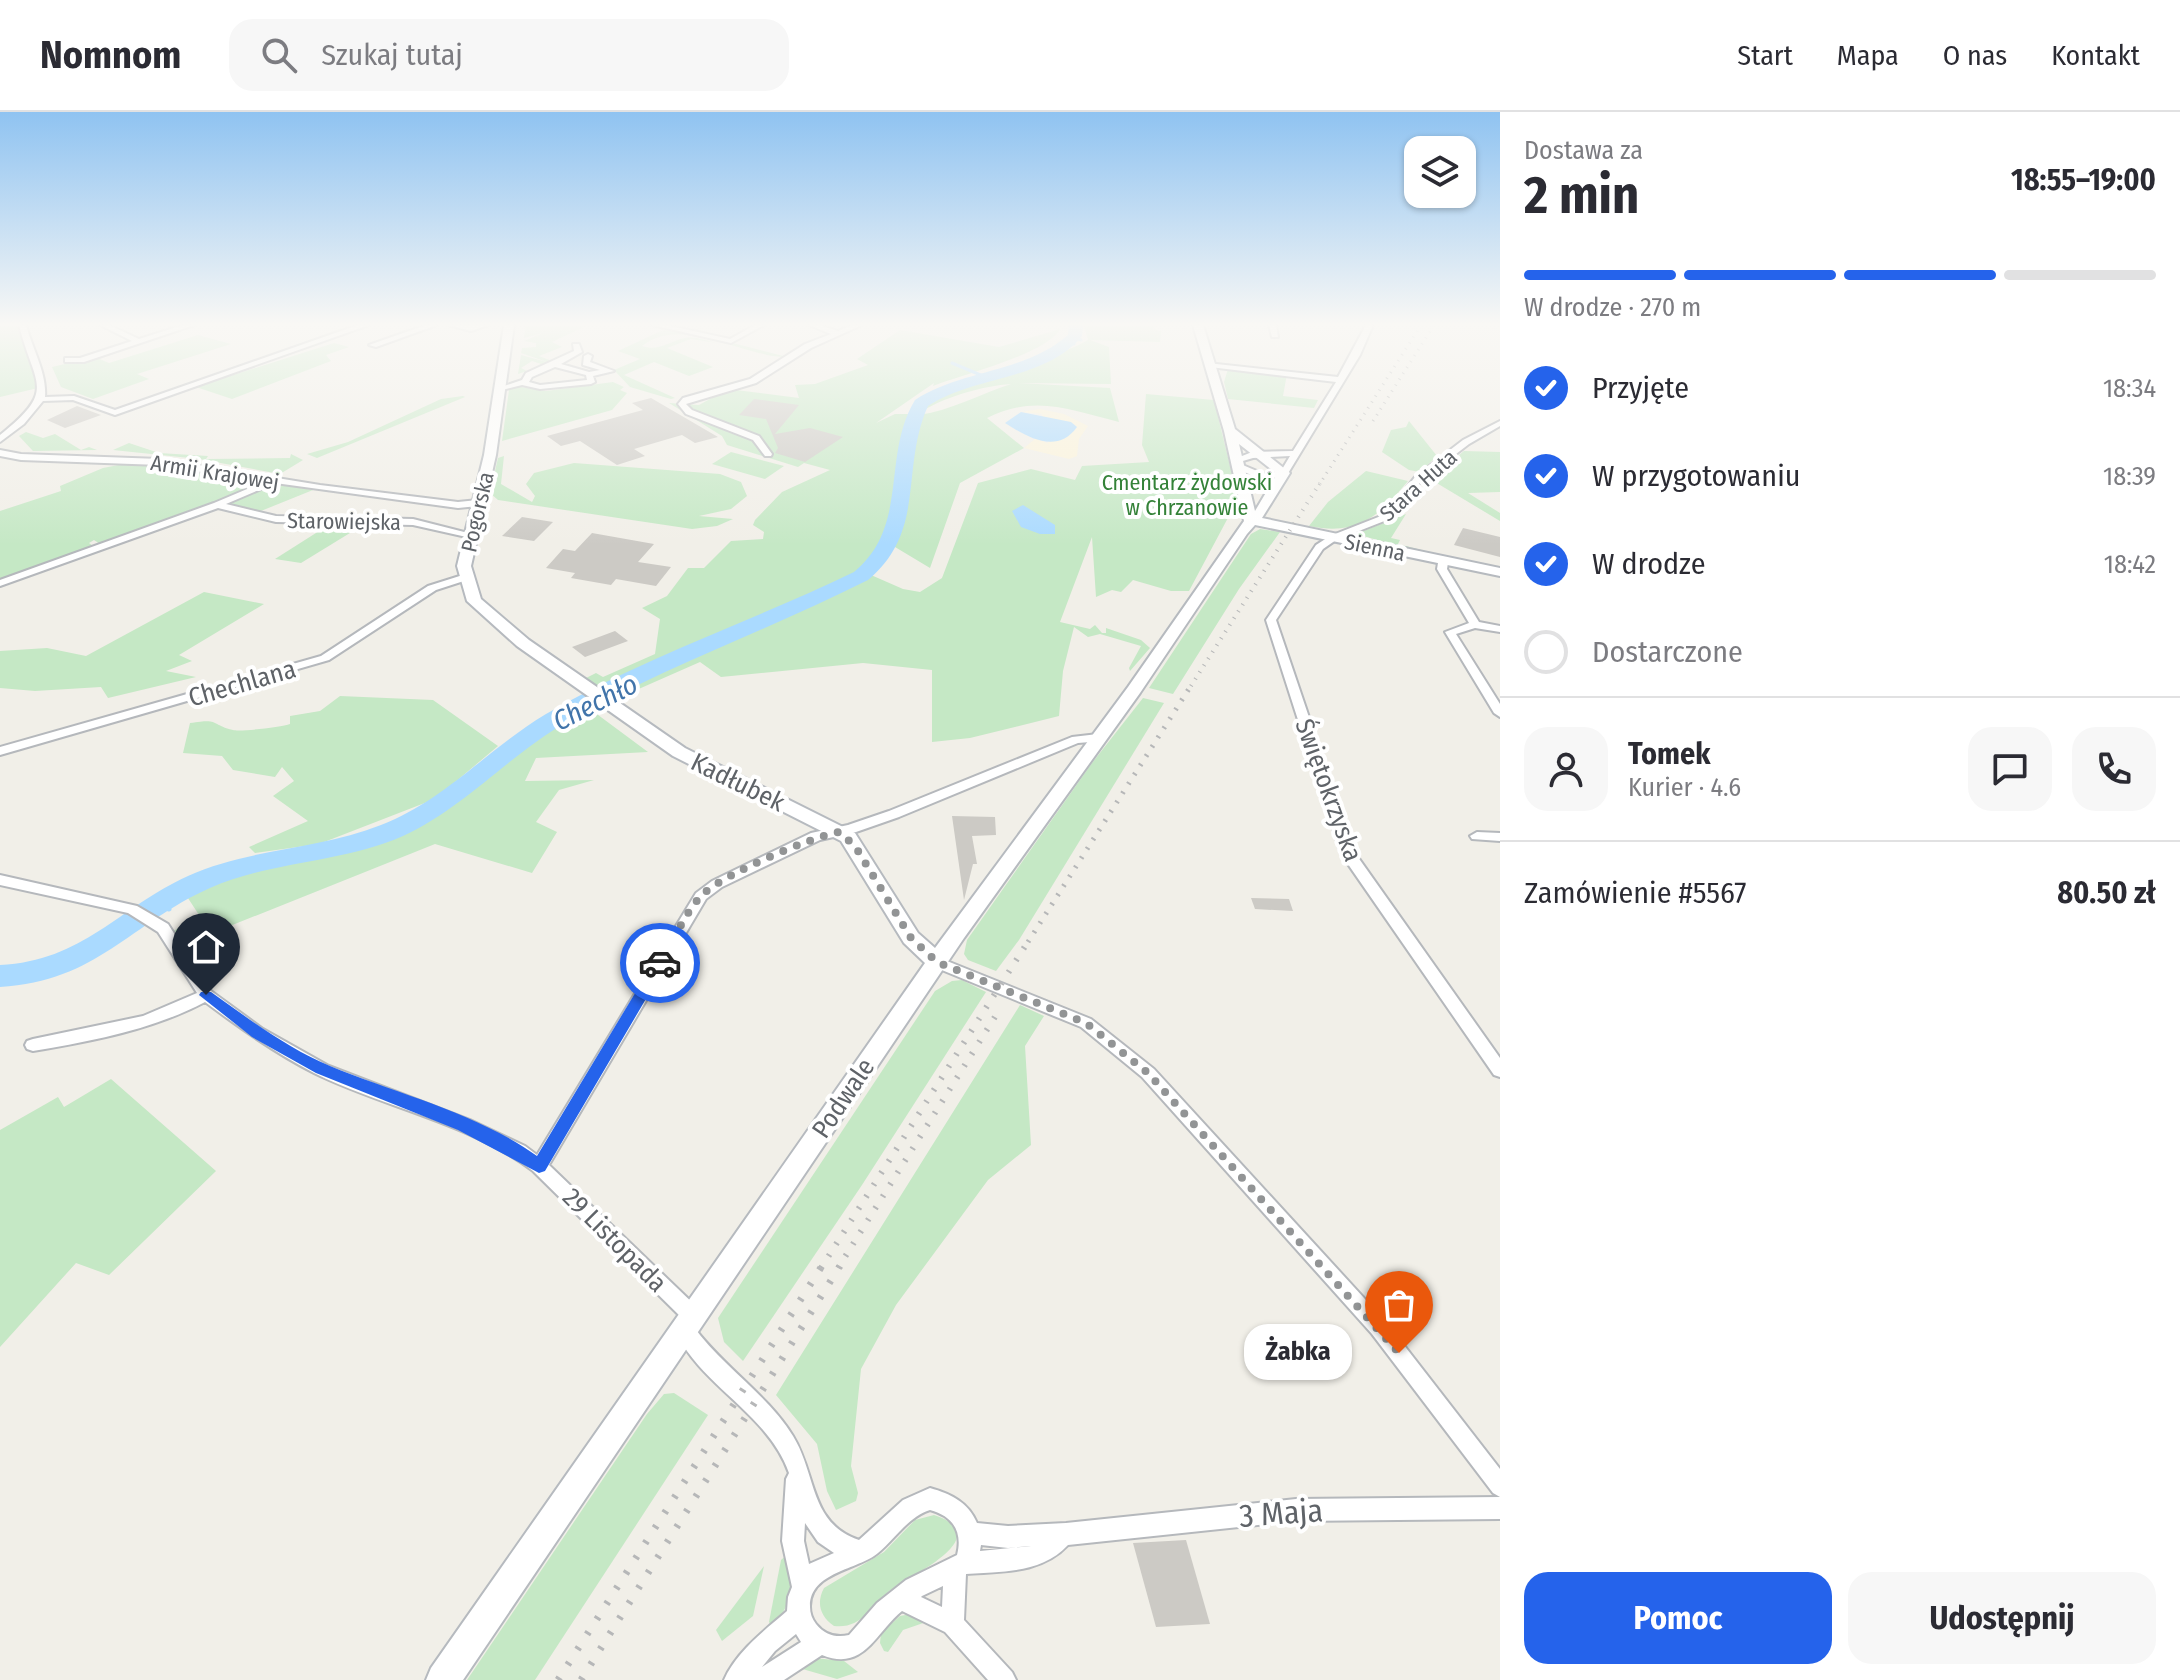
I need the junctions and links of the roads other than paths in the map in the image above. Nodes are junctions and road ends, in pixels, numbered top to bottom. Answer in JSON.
{"nodes":[{"id":1,"x":68,"y":398,"type":"edge"},
{"id":2,"x":74,"y":398,"type":"edge"},
{"id":3,"x":158,"y":398,"type":"edge"},
{"id":4,"x":500,"y":398,"type":"edge"},
{"id":5,"x":686,"y":398,"type":"edge"},
{"id":6,"x":1220,"y":398,"type":"edge"},
{"id":7,"x":1329,"y":398,"type":"edge"},
{"id":8,"x":42,"y":399,"type":"joint"},
{"id":9,"x":1500,"y":423,"type":"edge"},
{"id":10,"x":1230,"y":431,"type":"junction"},
{"id":11,"x":0,"y":439,"type":"edge"},
{"id":12,"x":0,"y":453,"type":"edge"},
{"id":13,"x":1297,"y":453,"type":"junction"},
{"id":14,"x":768,"y":454,"type":"dead end"},
{"id":15,"x":1264,"y":455,"type":"junction"},
{"id":16,"x":1237,"y":463,"type":"junction"},
{"id":17,"x":1284,"y":473,"type":"junction"},
{"id":18,"x":273,"y":481,"type":"junction"},
{"id":19,"x":478,"y":503,"type":"junction"},
{"id":20,"x":217,"y":505,"type":"junction"},
{"id":21,"x":1250,"y":520,"type":"junction"},
{"id":22,"x":471,"y":535,"type":"junction"},
{"id":23,"x":1333,"y":538,"type":"junction"},
{"id":24,"x":1443,"y":563,"type":"junction"},
{"id":25,"x":1500,"y":572,"type":"edge"},
{"id":26,"x":466,"y":577,"type":"junction"},
{"id":27,"x":0,"y":583,"type":"edge"},
{"id":28,"x":1475,"y":625,"type":"junction"},
{"id":29,"x":1500,"y":629,"type":"edge"},
{"id":30,"x":610,"y":707,"type":"joint"},
{"id":31,"x":1500,"y":713,"type":"edge"},
{"id":32,"x":1098,"y":738,"type":"junction"},
{"id":33,"x":0,"y":751,"type":"edge"},
{"id":34,"x":839,"y":832,"type":"junction"},
{"id":35,"x":1477,"y":836,"type":"dead end"},
{"id":36,"x":1500,"y":837,"type":"edge"},
{"id":37,"x":0,"y":880,"type":"edge"},
{"id":38,"x":937,"y":962,"type":"junction"},
{"id":39,"x":206,"y":995,"type":"junction"},
{"id":40,"x":33,"y":1045,"type":"dead end"},
{"id":41,"x":1500,"y":1071,"type":"edge"},
{"id":42,"x":539,"y":1166,"type":"junction"},
{"id":43,"x":690,"y":1324,"type":"junction"},
{"id":44,"x":797,"y":1475,"type":"junction"},
{"id":45,"x":1500,"y":1486,"type":"edge"},
{"id":46,"x":1500,"y":1508,"type":"edge"},
{"id":47,"x":970,"y":1532,"type":"junction"},
{"id":48,"x":1063,"y":1534,"type":"junction"},
{"id":49,"x":862,"y":1552,"type":"junction"},
{"id":50,"x":959,"y":1567,"type":"junction"},
{"id":51,"x":803,"y":1587,"type":"junction"},
{"id":52,"x":901,"y":1599,"type":"junction"},
{"id":53,"x":800,"y":1615,"type":"junction"},
{"id":54,"x":953,"y":1624,"type":"junction"},
{"id":55,"x":819,"y":1644,"type":"junction"},
{"id":56,"x":443,"y":1680,"type":"edge"},
{"id":57,"x":736,"y":1680,"type":"edge"},
{"id":58,"x":763,"y":1680,"type":"edge"},
{"id":59,"x":1004,"y":1680,"type":"edge"}],
"edges":[{"from":1,"to":8,"type":"street"},
{"from":2,"to":3,"type":"street"},
{"from":4,"to":19,"type":"street","name":"Pogorska"},
{"from":5,"to":14,"type":"street"},
{"from":6,"to":10,"type":"street"},
{"from":7,"to":13,"type":"street"},
{"from":8,"to":11,"type":"street"},
{"from":9,"to":23,"type":"street","name":"Stara Huta"},
{"from":10,"to":15,"type":"street"},
{"from":10,"to":16,"type":"street"},
{"from":12,"to":18,"type":"street","name":"Armii Krajowej"},
{"from":13,"to":15,"type":"street"},
{"from":13,"to":17,"type":"street"},
{"from":15,"to":16,"type":"street"},
{"from":15,"to":17,"type":"street"},
{"from":16,"to":17,"type":"street"},
{"from":16,"to":21,"type":"street"},
{"from":17,"to":21,"type":"street","name":"Podwale"},
{"from":18,"to":19,"type":"street","name":"Armii Krajowej"},
{"from":18,"to":20,"type":"street","name":"Starowiejska"},
{"from":19,"to":22,"type":"street","name":"Pogorska"},
{"from":20,"to":22,"type":"street","name":"Starowiejska"},
{"from":20,"to":27,"type":"street","name":"Starowiejska"},
{"from":21,"to":23,"type":"street","name":"Sienna"},
{"from":21,"to":32,"type":"street","name":"Podwale"},
{"from":22,"to":26,"type":"street","name":"Pogorska"},
{"from":23,"to":24,"type":"street","name":"Sienna"},
{"from":23,"to":41,"type":"street","name":"Świętokrzyska"},
{"from":24,"to":25,"type":"street","name":"Sienna"},
{"from":24,"to":28,"type":"street"},
{"from":26,"to":30,"type":"street","name":"Pogorska"},
{"from":26,"to":33,"type":"street","name":"Chechlana"},
{"from":28,"to":29,"type":"street"},
{"from":28,"to":31,"type":"street"},
{"from":30,"to":34,"type":"street","name":"Kadłubek"},
{"from":32,"to":34,"type":"street"},
{"from":32,"to":38,"type":"street","name":"Podwale"},
{"from":34,"to":38,"type":"street","name":"Kadłubek"},
{"from":34,"to":42,"type":"street"},
{"from":35,"to":36,"type":"street"},
{"from":37,"to":39,"type":"street","name":"29 Listopada"},
{"from":38,"to":43,"type":"street","name":"Podwale"},
{"from":38,"to":45,"type":"street","name":"Kadłubek"},
{"from":39,"to":40,"type":"street"},
{"from":39,"to":42,"type":"street","name":"29 Listopada"},
{"from":42,"to":43,"type":"street","name":"29 Listopada"},
{"from":43,"to":44,"type":"street","name":"29 Listopada"},
{"from":43,"to":56,"type":"street","name":"Podwale"},
{"from":44,"to":49,"type":"street","name":"29 Listopada"},
{"from":44,"to":51,"type":"street","name":"29 Listopada"},
{"from":46,"to":48,"type":"street","name":"3 Maja"},
{"from":47,"to":48,"type":"street","name":"3 Maja"},
{"from":47,"to":49,"type":"street"},
{"from":47,"to":50,"type":"street"},
{"from":48,"to":50,"type":"street"},
{"from":49,"to":51,"type":"street"},
{"from":50,"to":52,"type":"street"},
{"from":50,"to":54,"type":"street"},
{"from":51,"to":53,"type":"street","name":"29 Listopada"},
{"from":52,"to":54,"type":"street"},
{"from":52,"to":55,"type":"street"},
{"from":53,"to":55,"type":"street"},
{"from":53,"to":57,"type":"street"},
{"from":54,"to":59,"type":"street"},
{"from":55,"to":58,"type":"street"}]}
